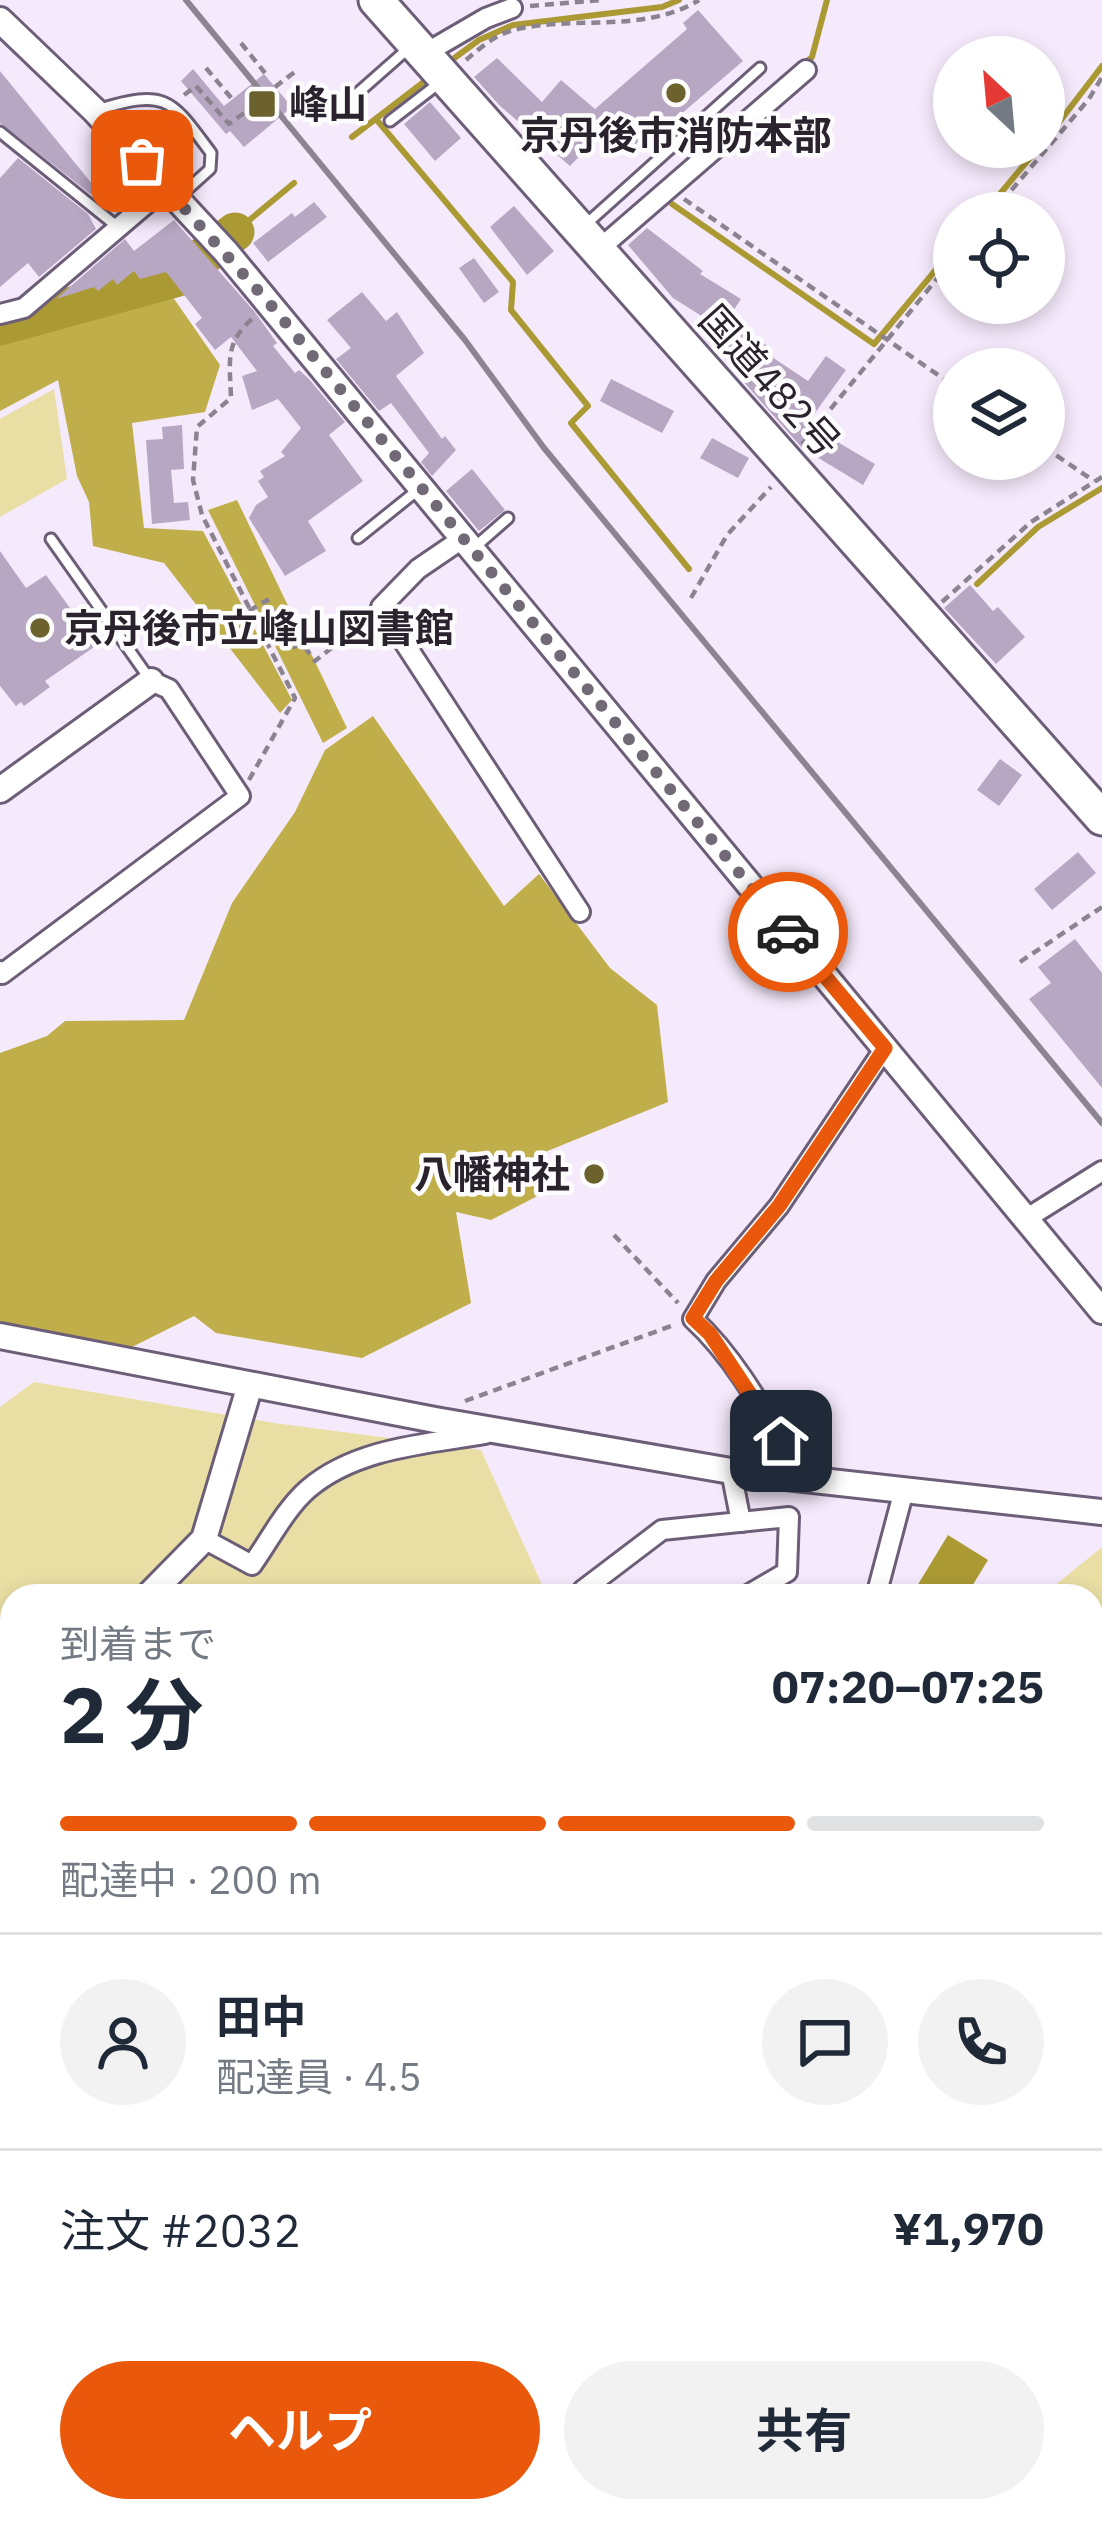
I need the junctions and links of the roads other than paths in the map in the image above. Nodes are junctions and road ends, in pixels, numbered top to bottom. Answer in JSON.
{"nodes":[{"id":1,"x":376,"y":0,"type":"edge"},
{"id":2,"x":512,"y":8,"type":"road end"},
{"id":3,"x":0,"y":20,"type":"edge"},
{"id":4,"x":428,"y":59,"type":"junction"},
{"id":5,"x":760,"y":68,"type":"dead end"},
{"id":6,"x":806,"y":70,"type":"dead end"},
{"id":7,"x":343,"y":106,"type":"dead end"},
{"id":8,"x":95,"y":110,"type":"junction"},
{"id":9,"x":390,"y":122,"type":"dead end"},
{"id":10,"x":0,"y":132,"type":"edge"},
{"id":11,"x":172,"y":192,"type":"junction"},
{"id":12,"x":119,"y":228,"type":"junction"},
{"id":13,"x":589,"y":240,"type":"junction"},
{"id":14,"x":0,"y":314,"type":"edge"},
{"id":15,"x":419,"y":489,"type":"junction"},
{"id":16,"x":508,"y":518,"type":"dead end"},
{"id":17,"x":358,"y":538,"type":"dead end"},
{"id":18,"x":51,"y":539,"type":"dead end"},
{"id":19,"x":467,"y":545,"type":"junction"},
{"id":20,"x":151,"y":681,"type":"junction"},
{"id":21,"x":0,"y":790,"type":"edge"},
{"id":22,"x":1102,"y":818,"type":"edge"},
{"id":23,"x":580,"y":912,"type":"dead end"},
{"id":24,"x":0,"y":971,"type":"edge"},
{"id":25,"x":885,"y":1048,"type":"junction"},
{"id":26,"x":1102,"y":1171,"type":"edge"},
{"id":27,"x":1024,"y":1220,"type":"junction"},
{"id":28,"x":1102,"y":1311,"type":"edge"},
{"id":29,"x":0,"y":1336,"type":"edge"},
{"id":30,"x":250,"y":1385,"type":"junction"},
{"id":31,"x":500,"y":1432,"type":"junction"},
{"id":32,"x":731,"y":1471,"type":"junction"},
{"id":33,"x":804,"y":1480,"type":"junction"},
{"id":34,"x":904,"y":1490,"type":"junction"},
{"id":35,"x":1102,"y":1512,"type":"edge"},
{"id":36,"x":741,"y":1522,"type":"junction"},
{"id":37,"x":205,"y":1539,"type":"junction"},
{"id":38,"x":160,"y":1584,"type":"edge"},
{"id":39,"x":591,"y":1584,"type":"edge"},
{"id":40,"x":766,"y":1584,"type":"edge"},
{"id":41,"x":880,"y":1584,"type":"edge"}],
"edges":[{"from":1,"to":4,"type":"highway","name":"国道482号"},
{"from":2,"to":4,"type":"street"},
{"from":3,"to":8,"type":"street"},
{"from":4,"to":7,"type":"lane"},
{"from":4,"to":9,"type":"lane"},
{"from":4,"to":13,"type":"highway","name":"国道482号"},
{"from":5,"to":13,"type":"lane"},
{"from":6,"to":13,"type":"street"},
{"from":8,"to":11,"type":"street"},
{"from":8,"to":11,"type":"lane"},
{"from":10,"to":12,"type":"lane"},
{"from":11,"to":12,"type":"street"},
{"from":11,"to":15,"type":"street"},
{"from":12,"to":14,"type":"street"},
{"from":13,"to":22,"type":"highway","name":"国道482号"},
{"from":15,"to":17,"type":"lane"},
{"from":15,"to":19,"type":"street"},
{"from":16,"to":19,"type":"lane"},
{"from":18,"to":20,"type":"lane"},
{"from":19,"to":23,"type":"street"},
{"from":19,"to":25,"type":"street"},
{"from":20,"to":21,"type":"street"},
{"from":20,"to":24,"type":"street"},
{"from":25,"to":27,"type":"street"},
{"from":25,"to":33,"type":"street"},
{"from":26,"to":27,"type":"street"},
{"from":27,"to":28,"type":"street"},
{"from":29,"to":30,"type":"street"},
{"from":30,"to":31,"type":"street"},
{"from":30,"to":37,"type":"street"},
{"from":31,"to":32,"type":"street"},
{"from":31,"to":37,"type":"street"},
{"from":32,"to":33,"type":"street"},
{"from":32,"to":36,"type":"street"},
{"from":33,"to":34,"type":"street"},
{"from":34,"to":35,"type":"street"},
{"from":34,"to":41,"type":"street"},
{"from":36,"to":39,"type":"street"},
{"from":36,"to":40,"type":"street"},
{"from":37,"to":38,"type":"street"}]}
